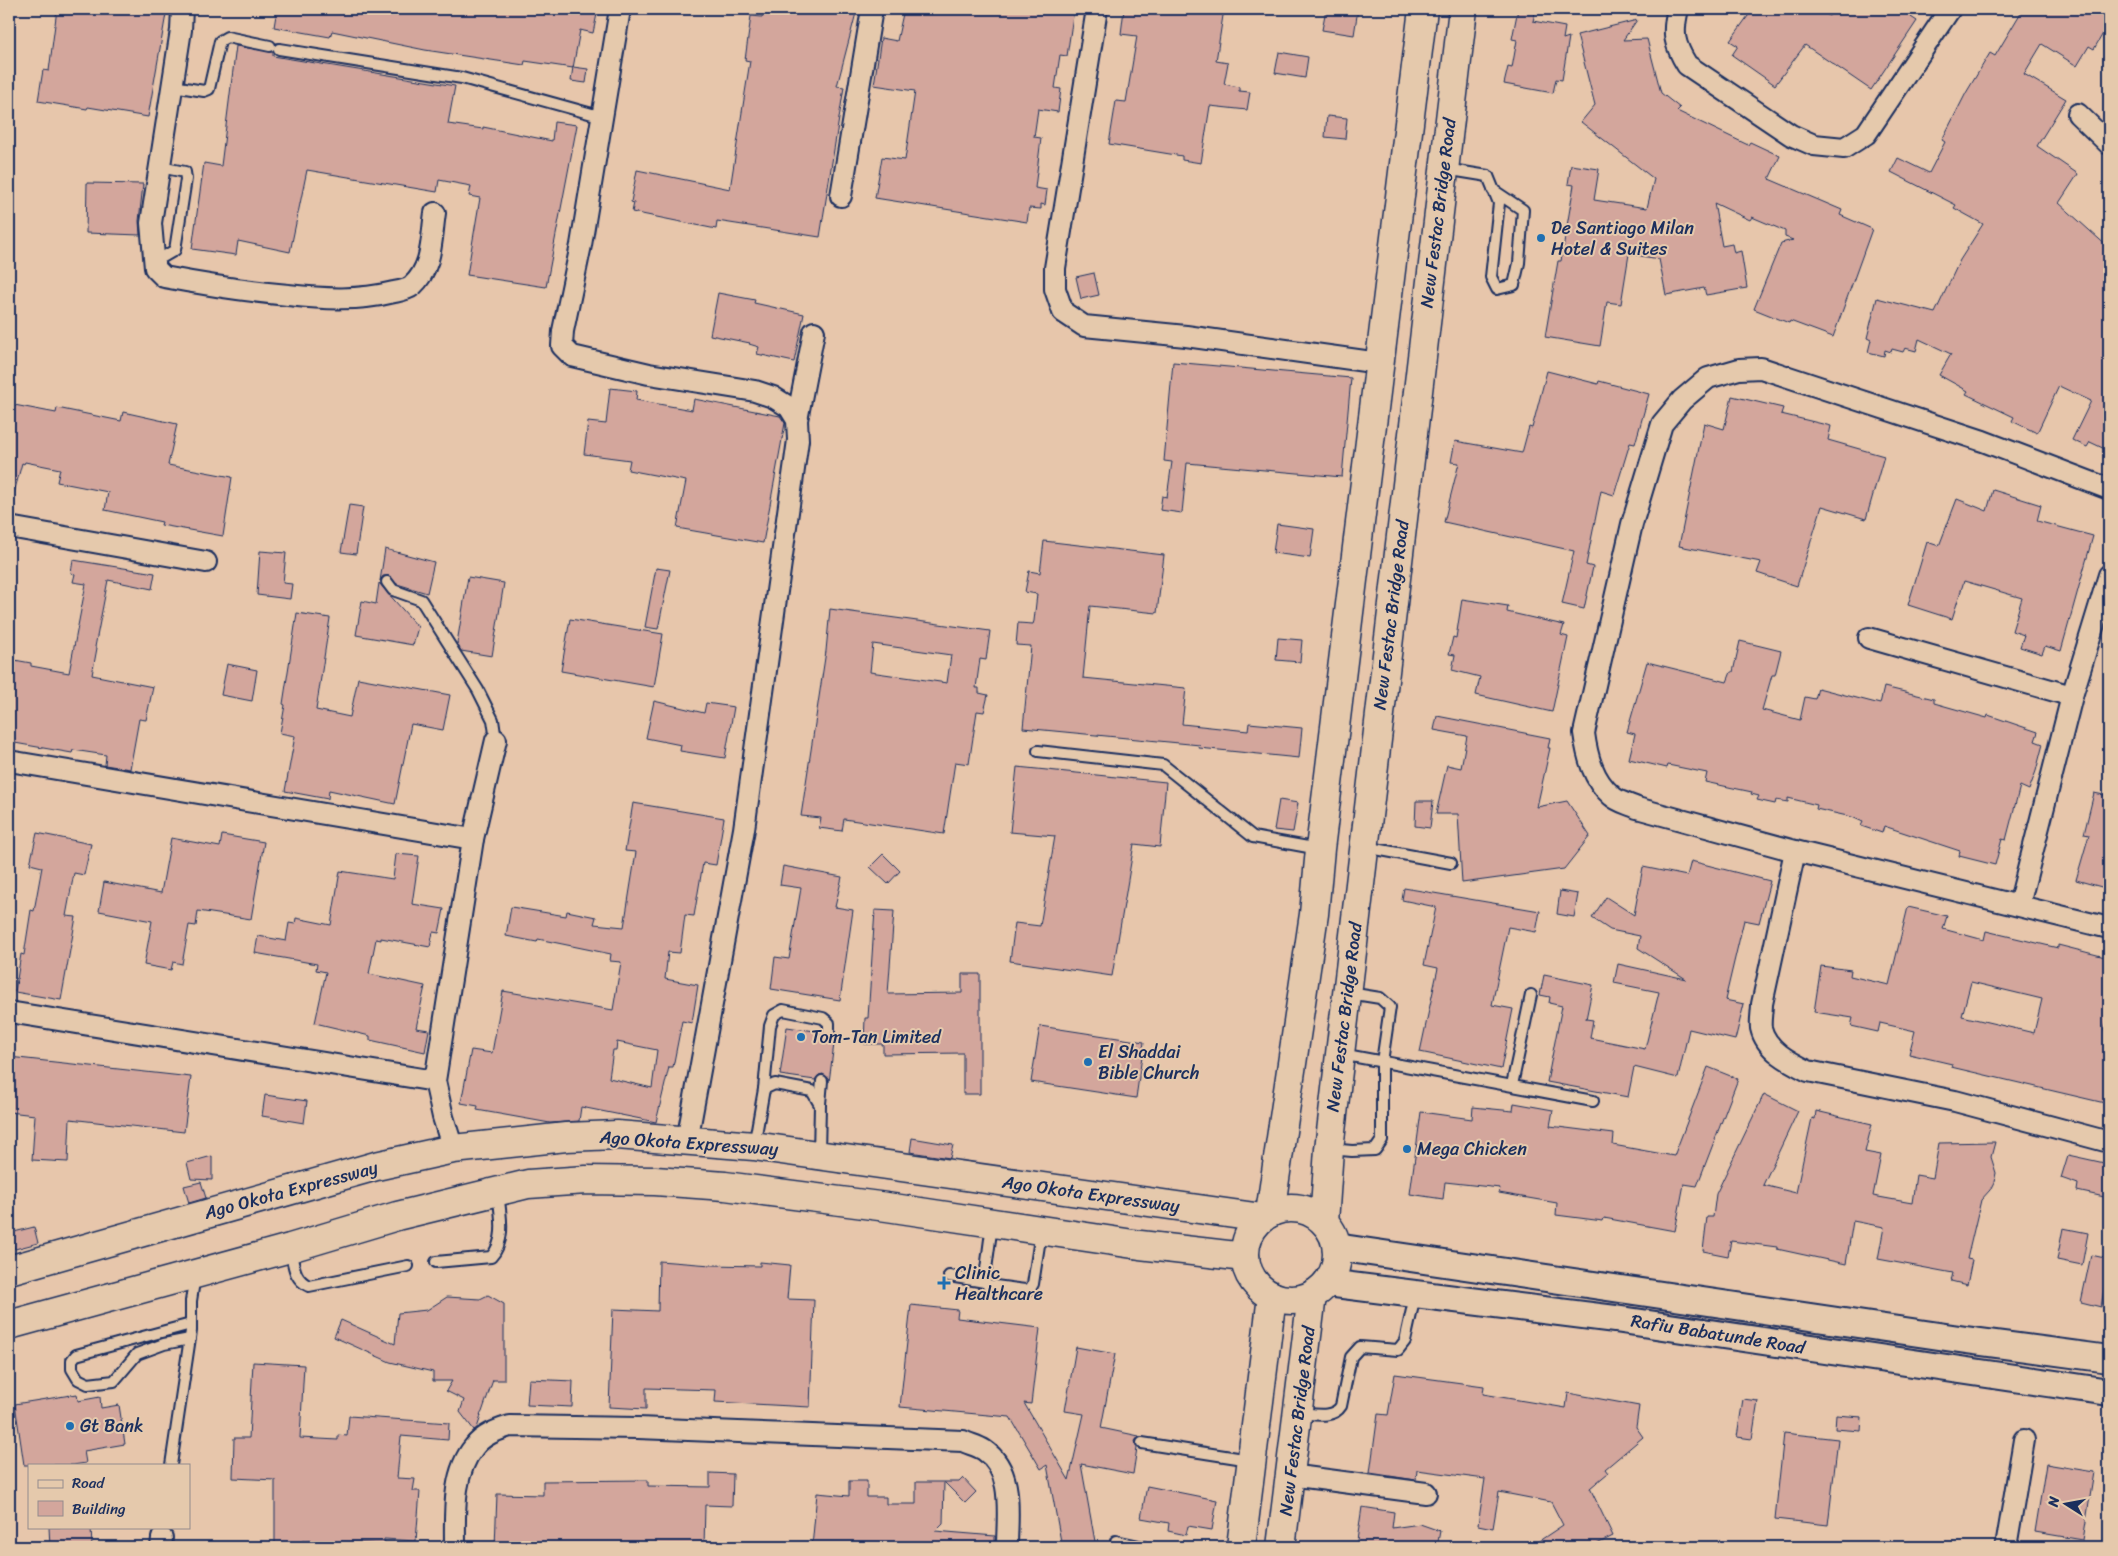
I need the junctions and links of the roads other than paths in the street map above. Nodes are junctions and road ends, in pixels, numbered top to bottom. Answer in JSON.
{"nodes":[{"id":1,"x":182,"y":9,"type":"edge"},
{"id":2,"x":620,"y":9,"type":"edge"},
{"id":3,"x":872,"y":9,"type":"edge"},
{"id":4,"x":1096,"y":9,"type":"edge"},
{"id":5,"x":1423,"y":9,"type":"edge"},
{"id":6,"x":1463,"y":9,"type":"edge"},
{"id":7,"x":1678,"y":9,"type":"edge"},
{"id":8,"x":1950,"y":9,"type":"edge"},
{"id":9,"x":173,"y":86,"type":"junction"},
{"id":10,"x":2078,"y":114,"type":"dead end"},
{"id":11,"x":603,"y":117,"type":"junction"},
{"id":12,"x":2109,"y":144,"type":"edge"},
{"id":13,"x":160,"y":167,"type":"junction"},
{"id":14,"x":1444,"y":169,"type":"junction"},
{"id":15,"x":1493,"y":190,"type":"junction"},
{"id":16,"x":840,"y":196,"type":"dead end"},
{"id":17,"x":435,"y":212,"type":"dead end"},
{"id":18,"x":154,"y":259,"type":"junction"},
{"id":19,"x":1393,"y":259,"type":"junction"},
{"id":20,"x":1432,"y":266,"type":"junction"},
{"id":21,"x":814,"y":332,"type":"dead end"},
{"id":22,"x":1379,"y":363,"type":"junction"},
{"id":23,"x":797,"y":420,"type":"junction"},
{"id":24,"x":2109,"y":489,"type":"edge"},
{"id":25,"x":9,"y":527,"type":"edge"},
{"id":26,"x":206,"y":562,"type":"dead end"},
{"id":27,"x":2109,"y":575,"type":"edge"},
{"id":28,"x":386,"y":582,"type":"dead end"},
{"id":29,"x":2105,"y":606,"type":"edge"},
{"id":30,"x":1869,"y":638,"type":"dead end"},
{"id":31,"x":2072,"y":696,"type":"junction"},
{"id":32,"x":496,"y":740,"type":"joint"},
{"id":33,"x":1038,"y":751,"type":"dead end"},
{"id":34,"x":9,"y":761,"type":"edge"},
{"id":35,"x":473,"y":840,"type":"junction"},
{"id":36,"x":1364,"y":847,"type":"junction"},
{"id":37,"x":1320,"y":850,"type":"junction"},
{"id":38,"x":1795,"y":851,"type":"junction"},
{"id":39,"x":1451,"y":863,"type":"dead end"},
{"id":40,"x":2019,"y":905,"type":"junction"},
{"id":41,"x":2109,"y":928,"type":"edge"},
{"id":42,"x":1347,"y":992,"type":"junction"},
{"id":43,"x":1532,"y":995,"type":"dead end"},
{"id":44,"x":9,"y":1012,"type":"edge"},
{"id":45,"x":829,"y":1033,"type":"dead end"},
{"id":46,"x":1340,"y":1054,"type":"junction"},
{"id":47,"x":1382,"y":1062,"type":"junction"},
{"id":48,"x":436,"y":1081,"type":"junction"},
{"id":49,"x":822,"y":1081,"type":"dead end"},
{"id":50,"x":1512,"y":1085,"type":"junction"},
{"id":51,"x":764,"y":1088,"type":"junction"},
{"id":52,"x":1593,"y":1101,"type":"dead end"},
{"id":53,"x":820,"y":1105,"type":"junction"},
{"id":54,"x":687,"y":1140,"type":"junction"},
{"id":55,"x":2109,"y":1142,"type":"edge"},
{"id":56,"x":754,"y":1146,"type":"junction"},
{"id":57,"x":1329,"y":1149,"type":"junction"},
{"id":58,"x":453,"y":1150,"type":"junction"},
{"id":59,"x":819,"y":1155,"type":"junction"},
{"id":60,"x":498,"y":1191,"type":"junction"},
{"id":61,"x":1266,"y":1215,"type":"junction"},
{"id":62,"x":1324,"y":1222,"type":"junction"},
{"id":63,"x":992,"y":1223,"type":"junction"},
{"id":64,"x":1041,"y":1230,"type":"junction"},
{"id":65,"x":1336,"y":1246,"type":"junction"},
{"id":66,"x":290,"y":1248,"type":"junction"},
{"id":67,"x":1245,"y":1257,"type":"junction"},
{"id":68,"x":436,"y":1262,"type":"dead end"},
{"id":69,"x":408,"y":1266,"type":"dead end"},
{"id":70,"x":9,"y":1270,"type":"edge"},
{"id":71,"x":196,"y":1273,"type":"junction"},
{"id":72,"x":948,"y":1276,"type":"dead end"},
{"id":73,"x":985,"y":1282,"type":"junction"},
{"id":74,"x":1319,"y":1289,"type":"junction"},
{"id":75,"x":1415,"y":1294,"type":"junction"},
{"id":76,"x":1272,"y":1296,"type":"junction"},
{"id":77,"x":191,"y":1324,"type":"junction"},
{"id":78,"x":9,"y":1325,"type":"edge"},
{"id":79,"x":190,"y":1339,"type":"junction"},
{"id":80,"x":2109,"y":1359,"type":"edge"},
{"id":81,"x":2109,"y":1392,"type":"edge"},
{"id":82,"x":1299,"y":1413,"type":"junction"},
{"id":83,"x":2024,"y":1440,"type":"dead end"},
{"id":84,"x":1142,"y":1443,"type":"dead end"},
{"id":85,"x":1251,"y":1460,"type":"junction"},
{"id":86,"x":171,"y":1464,"type":"edge"},
{"id":87,"x":1290,"y":1475,"type":"junction"},
{"id":88,"x":1426,"y":1493,"type":"dead end"},
{"id":89,"x":1116,"y":1541,"type":"dead end"},
{"id":90,"x":455,"y":1547,"type":"edge"},
{"id":91,"x":1007,"y":1547,"type":"edge"},
{"id":92,"x":1144,"y":1547,"type":"edge"},
{"id":93,"x":1240,"y":1547,"type":"edge"},
{"id":94,"x":1281,"y":1547,"type":"edge"},
{"id":95,"x":2006,"y":1547,"type":"edge"}],
"edges":[{"from":1,"to":9,"type":"street"},
{"from":2,"to":11,"type":"street"},
{"from":3,"to":16,"type":"street"},
{"from":4,"to":22,"type":"street"},
{"from":5,"to":19,"type":"main road"},
{"from":6,"to":14,"type":"main road","name":"New Festac Bridge Road"},
{"from":7,"to":8,"type":"street"},
{"from":9,"to":11,"type":"lane"},
{"from":9,"to":13,"type":"street"},
{"from":10,"to":12,"type":"street"},
{"from":11,"to":23,"type":"street"},
{"from":13,"to":18,"type":"street"},
{"from":13,"to":18,"type":"lane"},
{"from":14,"to":15,"type":"lane"},
{"from":14,"to":20,"type":"main road","name":"New Festac Bridge Road"},
{"from":15,"to":15,"type":"lane"},
{"from":17,"to":18,"type":"street"},
{"from":19,"to":20,"type":"main road"},
{"from":19,"to":22,"type":"main road"},
{"from":20,"to":36,"type":"main road","name":"New Festac Bridge Road"},
{"from":21,"to":23,"type":"street"},
{"from":22,"to":37,"type":"main road"},
{"from":23,"to":54,"type":"street"},
{"from":24,"to":38,"type":"street"},
{"from":25,"to":26,"type":"street"},
{"from":27,"to":29,"type":"street"},
{"from":28,"to":32,"type":"lane"},
{"from":29,"to":31,"type":"street"},
{"from":30,"to":31,"type":"street"},
{"from":31,"to":40,"type":"street"},
{"from":32,"to":35,"type":"street"},
{"from":33,"to":37,"type":"lane"},
{"from":34,"to":35,"type":"street"},
{"from":35,"to":48,"type":"street"},
{"from":36,"to":39,"type":"lane"},
{"from":36,"to":42,"type":"main road","name":"New Festac Bridge Road"},
{"from":37,"to":61,"type":"main road"},
{"from":38,"to":40,"type":"street"},
{"from":38,"to":55,"type":"street"},
{"from":40,"to":41,"type":"street"},
{"from":42,"to":46,"type":"main road","name":"New Festac Bridge Road"},
{"from":42,"to":47,"type":"lane"},
{"from":43,"to":50,"type":"lane"},
{"from":44,"to":48,"type":"street"},
{"from":45,"to":51,"type":"lane"},
{"from":46,"to":47,"type":"lane"},
{"from":46,"to":57,"type":"main road","name":"New Festac Bridge Road"},
{"from":47,"to":50,"type":"lane"},
{"from":47,"to":57,"type":"lane"},
{"from":48,"to":58,"type":"street"},
{"from":49,"to":53,"type":"lane"},
{"from":50,"to":52,"type":"lane"},
{"from":51,"to":53,"type":"lane"},
{"from":51,"to":56,"type":"lane"},
{"from":53,"to":59,"type":"lane"},
{"from":54,"to":56,"type":"main road","name":"Ago Okota Expressway"},
{"from":54,"to":58,"type":"main road","name":"Ago Okota Expressway"},
{"from":56,"to":59,"type":"main road","name":"Ago Okota Expressway"},
{"from":57,"to":62,"type":"main road","name":"New Festac Bridge Road"},
{"from":58,"to":70,"type":"main road","name":"Ago Okota Expressway"},
{"from":59,"to":61,"type":"main road","name":"Ago Okota Expressway"},
{"from":60,"to":63,"type":"main road"},
{"from":60,"to":66,"type":"main road"},
{"from":60,"to":68,"type":"lane"},
{"from":61,"to":62,"type":"main road"},
{"from":61,"to":67,"type":"main road"},
{"from":62,"to":65,"type":"main road"},
{"from":63,"to":64,"type":"main road"},
{"from":63,"to":73,"type":"lane"},
{"from":64,"to":67,"type":"main road"},
{"from":64,"to":73,"type":"lane"},
{"from":65,"to":74,"type":"main road"},
{"from":65,"to":80,"type":"street","name":"Rafiu Babatunde Road"},
{"from":66,"to":69,"type":"lane"},
{"from":66,"to":71,"type":"main road"},
{"from":67,"to":76,"type":"main road"},
{"from":71,"to":77,"type":"lane"},
{"from":71,"to":78,"type":"main road"},
{"from":72,"to":73,"type":"lane"},
{"from":74,"to":75,"type":"street","name":"Rafiu Babatunde Road"},
{"from":74,"to":76,"type":"main road"},
{"from":74,"to":82,"type":"main road","name":"New Festac Bridge Road"},
{"from":75,"to":81,"type":"street","name":"Rafiu Babatunde Road"},
{"from":75,"to":82,"type":"lane"},
{"from":76,"to":85,"type":"main road"},
{"from":77,"to":79,"type":"lane"},
{"from":77,"to":79,"type":"lane"},
{"from":79,"to":86,"type":"lane"},
{"from":82,"to":87,"type":"main road","name":"New Festac Bridge Road"},
{"from":83,"to":95,"type":"street"},
{"from":84,"to":85,"type":"lane"},
{"from":85,"to":93,"type":"main road"},
{"from":87,"to":88,"type":"street"},
{"from":87,"to":94,"type":"main road","name":"New Festac Bridge Road"},
{"from":89,"to":92,"type":"lane"},
{"from":90,"to":91,"type":"street"}]}
